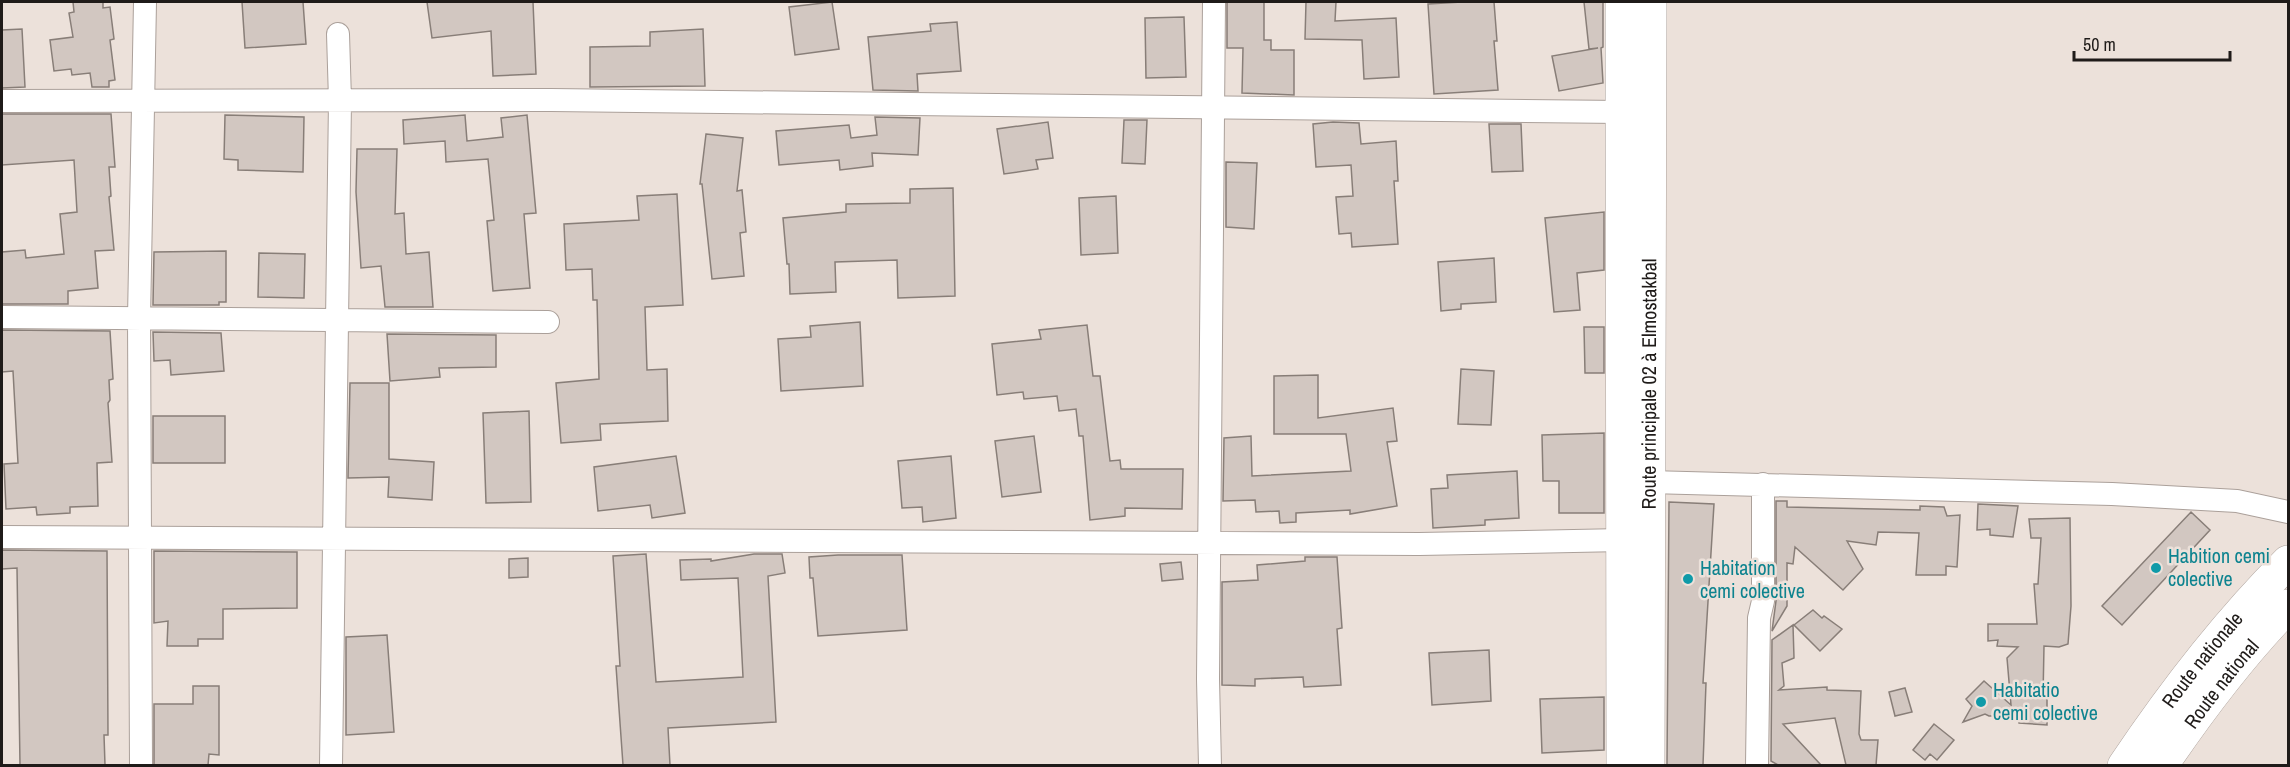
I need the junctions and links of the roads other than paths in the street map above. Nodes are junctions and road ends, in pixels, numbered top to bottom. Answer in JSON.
{"nodes":[{"id":1,"x":145,"y":2,"type":"edge"},
{"id":2,"x":1214,"y":2,"type":"edge"},
{"id":3,"x":1622,"y":2,"type":"edge"},
{"id":4,"x":1650,"y":2,"type":"edge"},
{"id":5,"x":338,"y":34,"type":"dead end"},
{"id":6,"x":340,"y":100,"type":"junction"},
{"id":7,"x":2,"y":101,"type":"edge"},
{"id":8,"x":144,"y":101,"type":"junction"},
{"id":9,"x":1212,"y":108,"type":"junction"},
{"id":10,"x":1622,"y":112,"type":"junction"},
{"id":11,"x":2,"y":317,"type":"edge"},
{"id":12,"x":139,"y":318,"type":"junction"},
{"id":13,"x":337,"y":320,"type":"junction"},
{"id":14,"x":548,"y":322,"type":"dead end"},
{"id":15,"x":1649,"y":482,"type":"junction"},
{"id":16,"x":1763,"y":484,"type":"junction"},
{"id":17,"x":2289,"y":512,"type":"edge"},
{"id":18,"x":2,"y":537,"type":"edge"},
{"id":19,"x":140,"y":539,"type":"junction"},
{"id":20,"x":334,"y":539,"type":"junction"},
{"id":21,"x":1623,"y":540,"type":"junction"},
{"id":22,"x":1209,"y":543,"type":"junction"},
{"id":23,"x":2289,"y":562,"type":"edge"},
{"id":24,"x":2289,"y":606,"type":"edge"},
{"id":25,"x":141,"y":765,"type":"edge"},
{"id":26,"x":331,"y":765,"type":"edge"},
{"id":27,"x":1210,"y":765,"type":"edge"},
{"id":28,"x":1623,"y":765,"type":"edge"},
{"id":29,"x":1648,"y":765,"type":"edge"},
{"id":30,"x":1758,"y":765,"type":"edge"},
{"id":31,"x":2124,"y":765,"type":"edge"},
{"id":32,"x":2161,"y":765,"type":"edge"}],
"edges":[{"from":1,"to":8,"type":"street"},
{"from":2,"to":9,"type":"street"},
{"from":3,"to":10,"type":"main road","name":"Route principale 02 à Elmostakbal"},
{"from":4,"to":15,"type":"main road","name":"Route principale 02 à Elmostakbal"},
{"from":5,"to":6,"type":"street"},
{"from":6,"to":8,"type":"street"},
{"from":6,"to":9,"type":"street"},
{"from":6,"to":13,"type":"street"},
{"from":7,"to":8,"type":"street"},
{"from":8,"to":12,"type":"street"},
{"from":9,"to":10,"type":"street"},
{"from":9,"to":22,"type":"street"},
{"from":10,"to":21,"type":"main road","name":"Route principale 02 à Elmostakbal"},
{"from":11,"to":12,"type":"street"},
{"from":12,"to":13,"type":"street"},
{"from":12,"to":19,"type":"street"},
{"from":13,"to":14,"type":"street"},
{"from":13,"to":20,"type":"street"},
{"from":15,"to":16,"type":"street"},
{"from":15,"to":29,"type":"main road","name":"Route principale 02 à Elmostakbal"},
{"from":16,"to":17,"type":"street"},
{"from":16,"to":30,"type":"street"},
{"from":18,"to":19,"type":"street"},
{"from":19,"to":20,"type":"street"},
{"from":19,"to":25,"type":"street"},
{"from":20,"to":22,"type":"street"},
{"from":20,"to":26,"type":"street"},
{"from":21,"to":22,"type":"street"},
{"from":21,"to":28,"type":"main road","name":"Route principale 02 à Elmostakbal"},
{"from":22,"to":27,"type":"street"},
{"from":23,"to":31,"type":"main road","name":"Route nationale"},
{"from":24,"to":32,"type":"main road","name":"Route national"}]}
